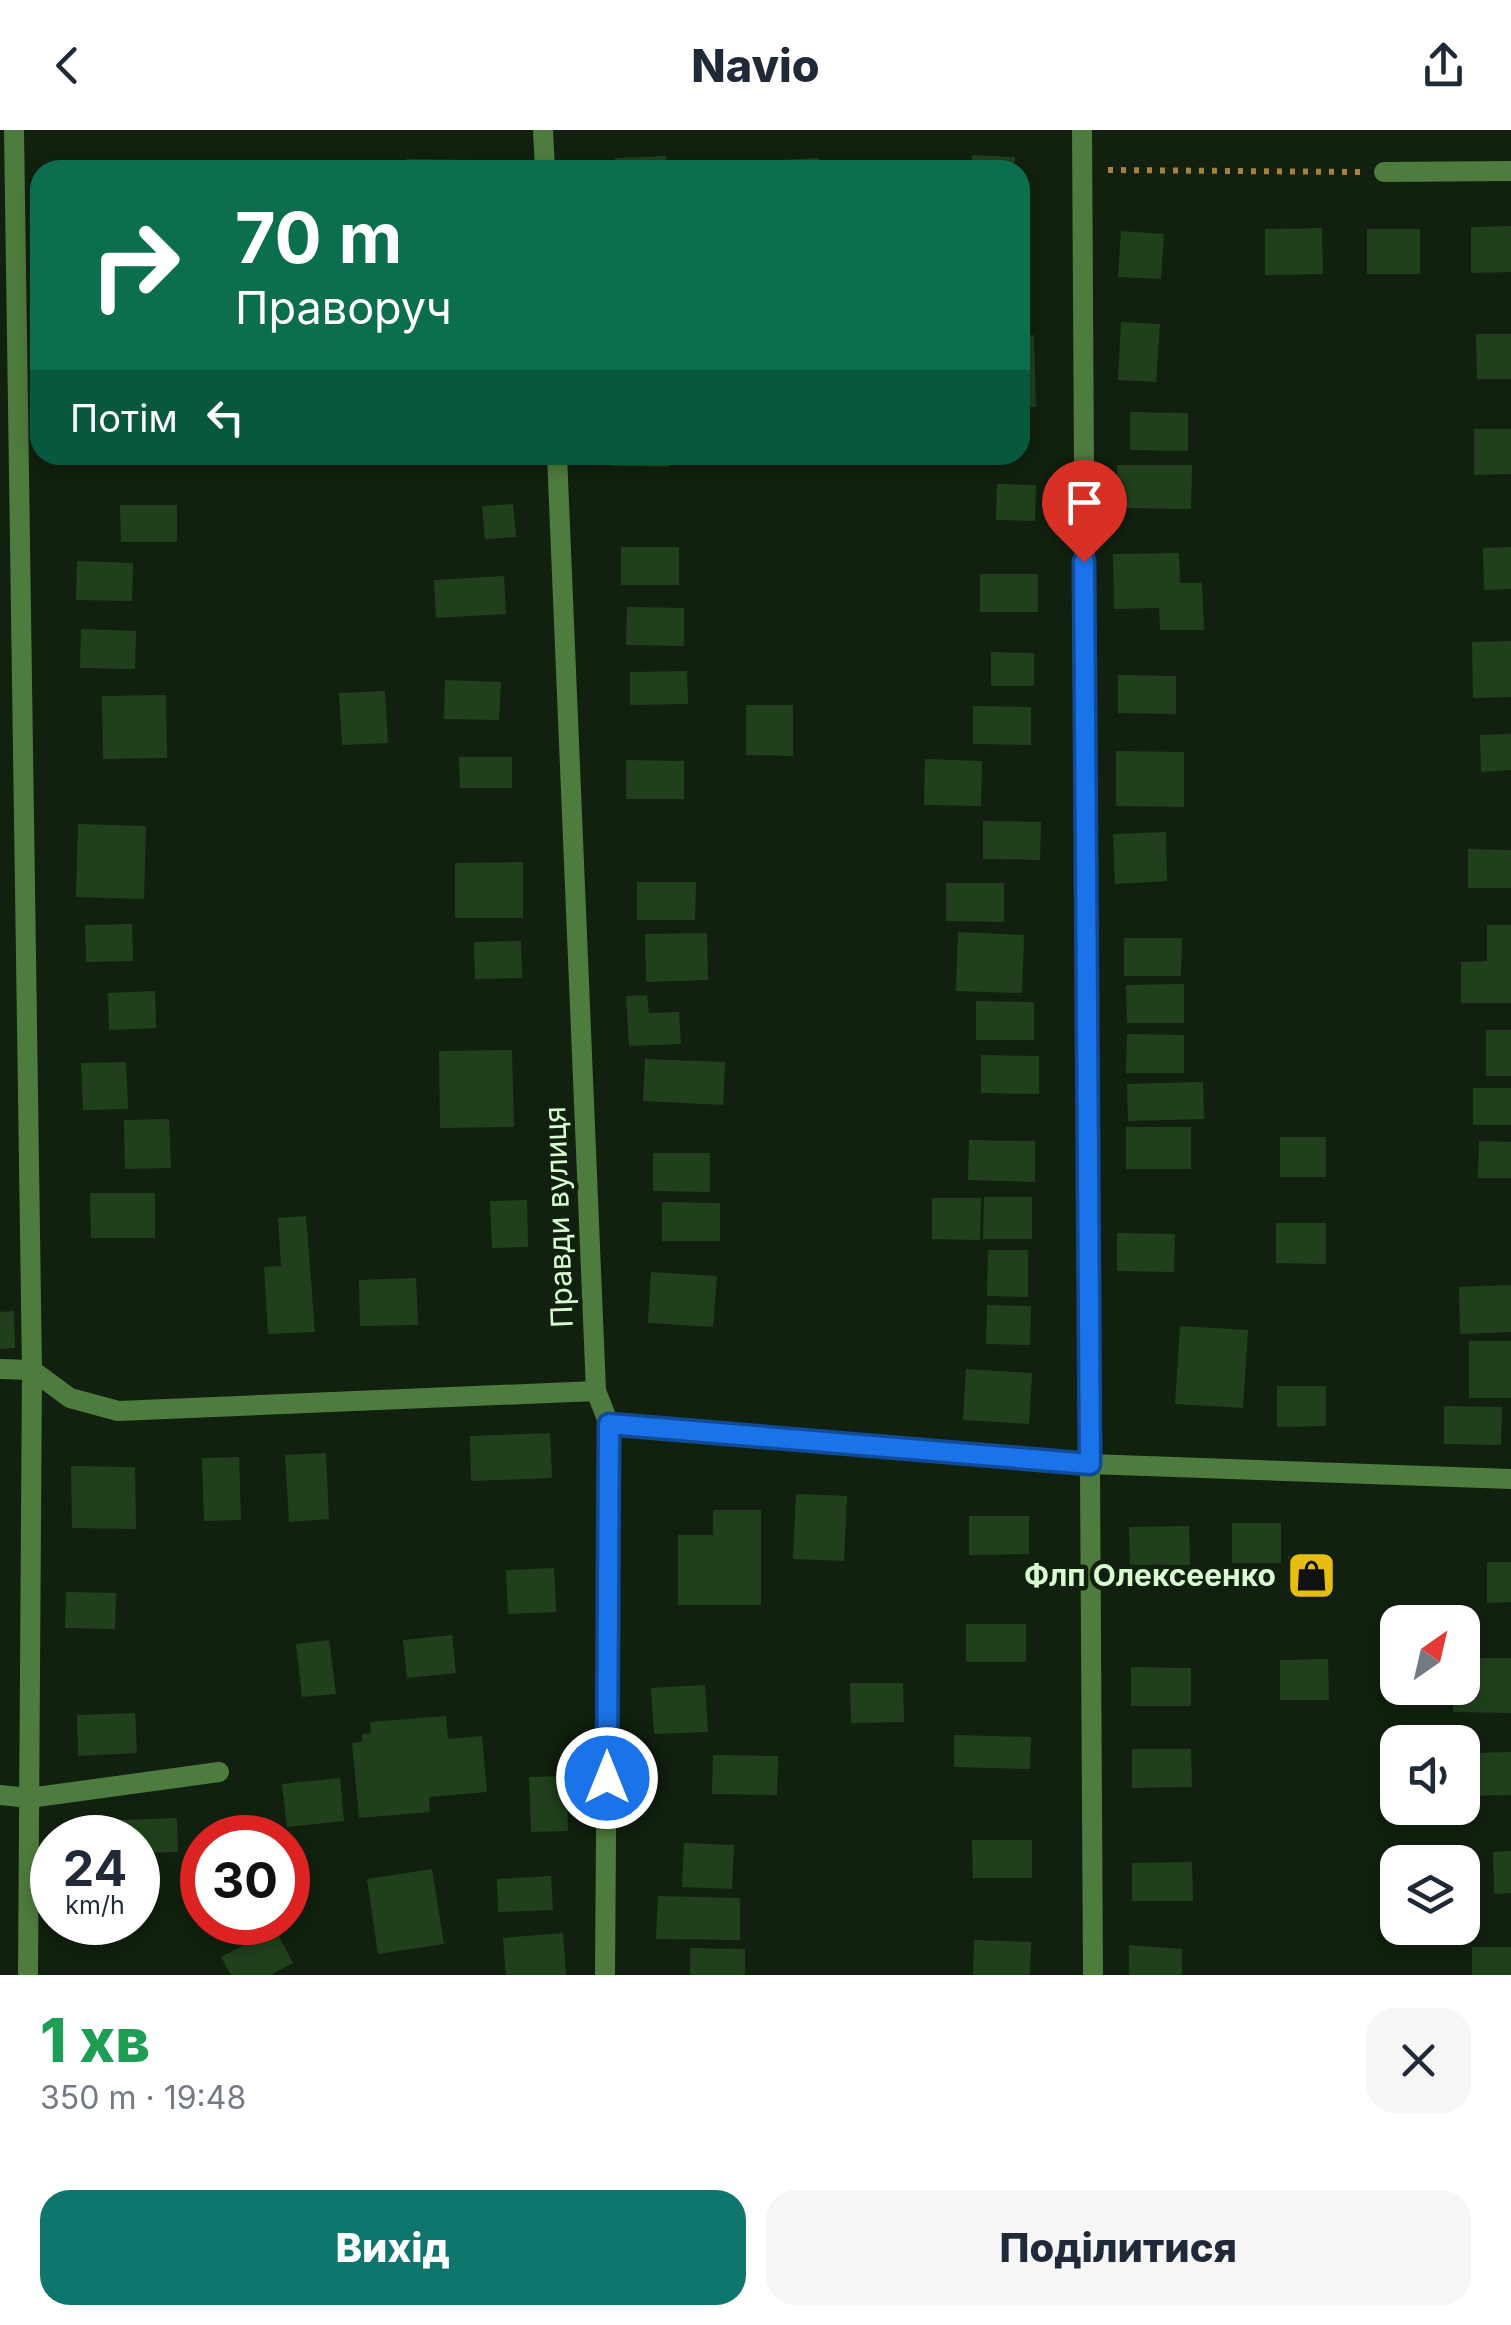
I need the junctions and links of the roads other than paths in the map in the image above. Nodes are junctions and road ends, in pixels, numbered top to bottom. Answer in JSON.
{"nodes":[{"id":1,"x":14,"y":130,"type":"edge"},
{"id":2,"x":543,"y":130,"type":"edge"},
{"id":3,"x":1082,"y":130,"type":"edge"},
{"id":4,"x":544,"y":160,"type":"edge"},
{"id":5,"x":1511,"y":171,"type":"edge"},
{"id":6,"x":1384,"y":172,"type":"road end"},
{"id":7,"x":557,"y":465,"type":"edge"},
{"id":8,"x":0,"y":1369,"type":"edge"},
{"id":9,"x":32,"y":1370,"type":"junction"},
{"id":10,"x":596,"y":1391,"type":"junction"},
{"id":11,"x":609,"y":1424,"type":"junction"},
{"id":12,"x":1090,"y":1464,"type":"junction"},
{"id":13,"x":1511,"y":1479,"type":"edge"},
{"id":14,"x":218,"y":1772,"type":"dead end"},
{"id":15,"x":0,"y":1795,"type":"edge"},
{"id":16,"x":29,"y":1798,"type":"junction"},
{"id":17,"x":28,"y":1975,"type":"edge"},
{"id":18,"x":606,"y":1975,"type":"edge"},
{"id":19,"x":1093,"y":1975,"type":"edge"}],
"edges":[{"from":1,"to":9,"type":"street"},
{"from":2,"to":4,"type":"street"},
{"from":3,"to":12,"type":"street"},
{"from":5,"to":6,"type":"street"},
{"from":7,"to":10,"type":"street","name":"Правди вулиця"},
{"from":8,"to":9,"type":"street"},
{"from":9,"to":10,"type":"street"},
{"from":9,"to":16,"type":"street"},
{"from":10,"to":11,"type":"street","name":"Правди вулиця"},
{"from":11,"to":12,"type":"street"},
{"from":11,"to":18,"type":"street","name":"Правди вулиця"},
{"from":12,"to":13,"type":"street"},
{"from":12,"to":19,"type":"street"},
{"from":14,"to":16,"type":"street"},
{"from":15,"to":16,"type":"street"},
{"from":16,"to":17,"type":"street"}]}
